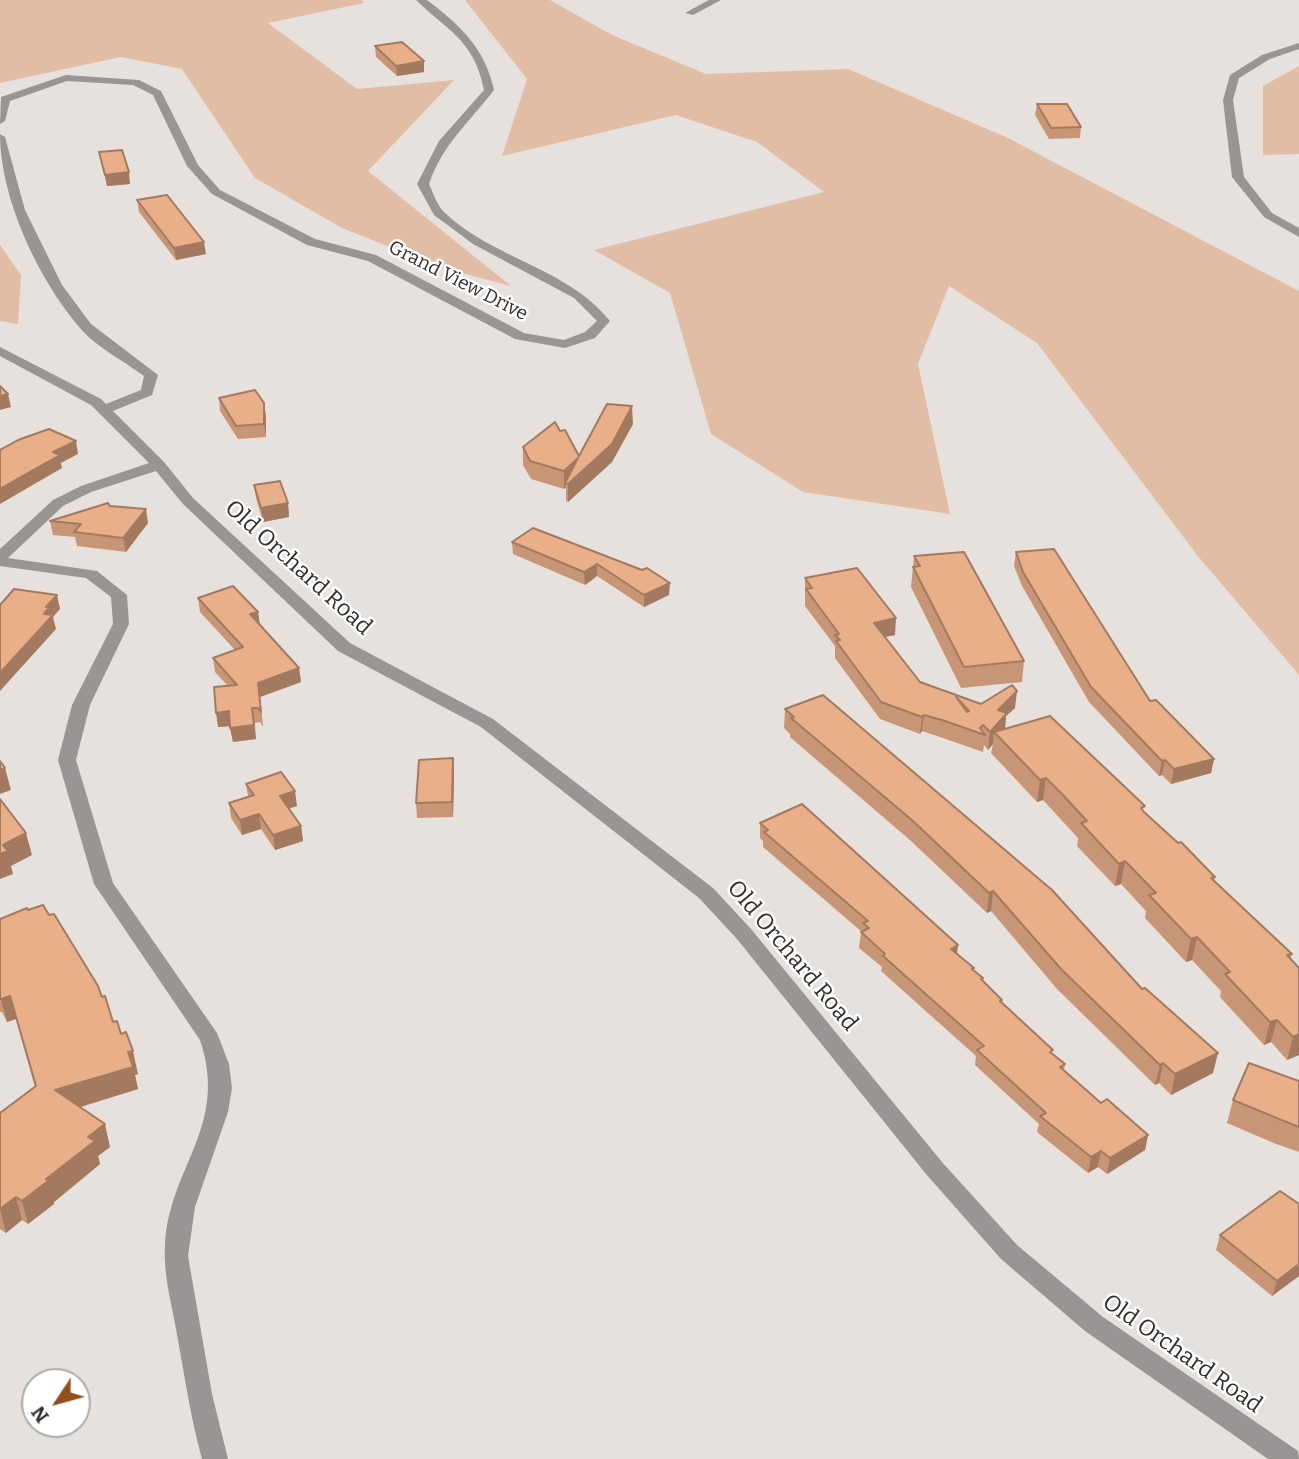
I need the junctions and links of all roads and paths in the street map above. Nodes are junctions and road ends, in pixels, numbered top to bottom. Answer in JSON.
{"nodes":[{"id":1,"x":421,"y":0,"type":"edge"},
{"id":2,"x":716,"y":0,"type":"edge"},
{"id":3,"x":690,"y":13,"type":"dead end"},
{"id":4,"x":1299,"y":46,"type":"edge"},
{"id":5,"x":0,"y":121,"type":"edge"},
{"id":6,"x":0,"y":137,"type":"edge"},
{"id":7,"x":1299,"y":233,"type":"edge"},
{"id":8,"x":0,"y":351,"type":"edge"},
{"id":9,"x":105,"y":410,"type":"junction"},
{"id":10,"x":159,"y":465,"type":"junction"},
{"id":11,"x":0,"y":559,"type":"edge"},
{"id":12,"x":215,"y":1459,"type":"edge"},
{"id":13,"x":1289,"y":1459,"type":"edge"}],
"edges":[{"from":1,"to":5,"type":"street","name":"Grand View Drive"},
{"from":2,"to":3,"type":"street"},
{"from":4,"to":7,"type":"street"},
{"from":6,"to":9,"type":"street"},
{"from":8,"to":9,"type":"street","name":"Old Orchard Road"},
{"from":9,"to":10,"type":"street","name":"Old Orchard Road"},
{"from":10,"to":11,"type":"street"},
{"from":10,"to":13,"type":"street","name":"Old Orchard Road"},
{"from":11,"to":12,"type":"street"}]}
